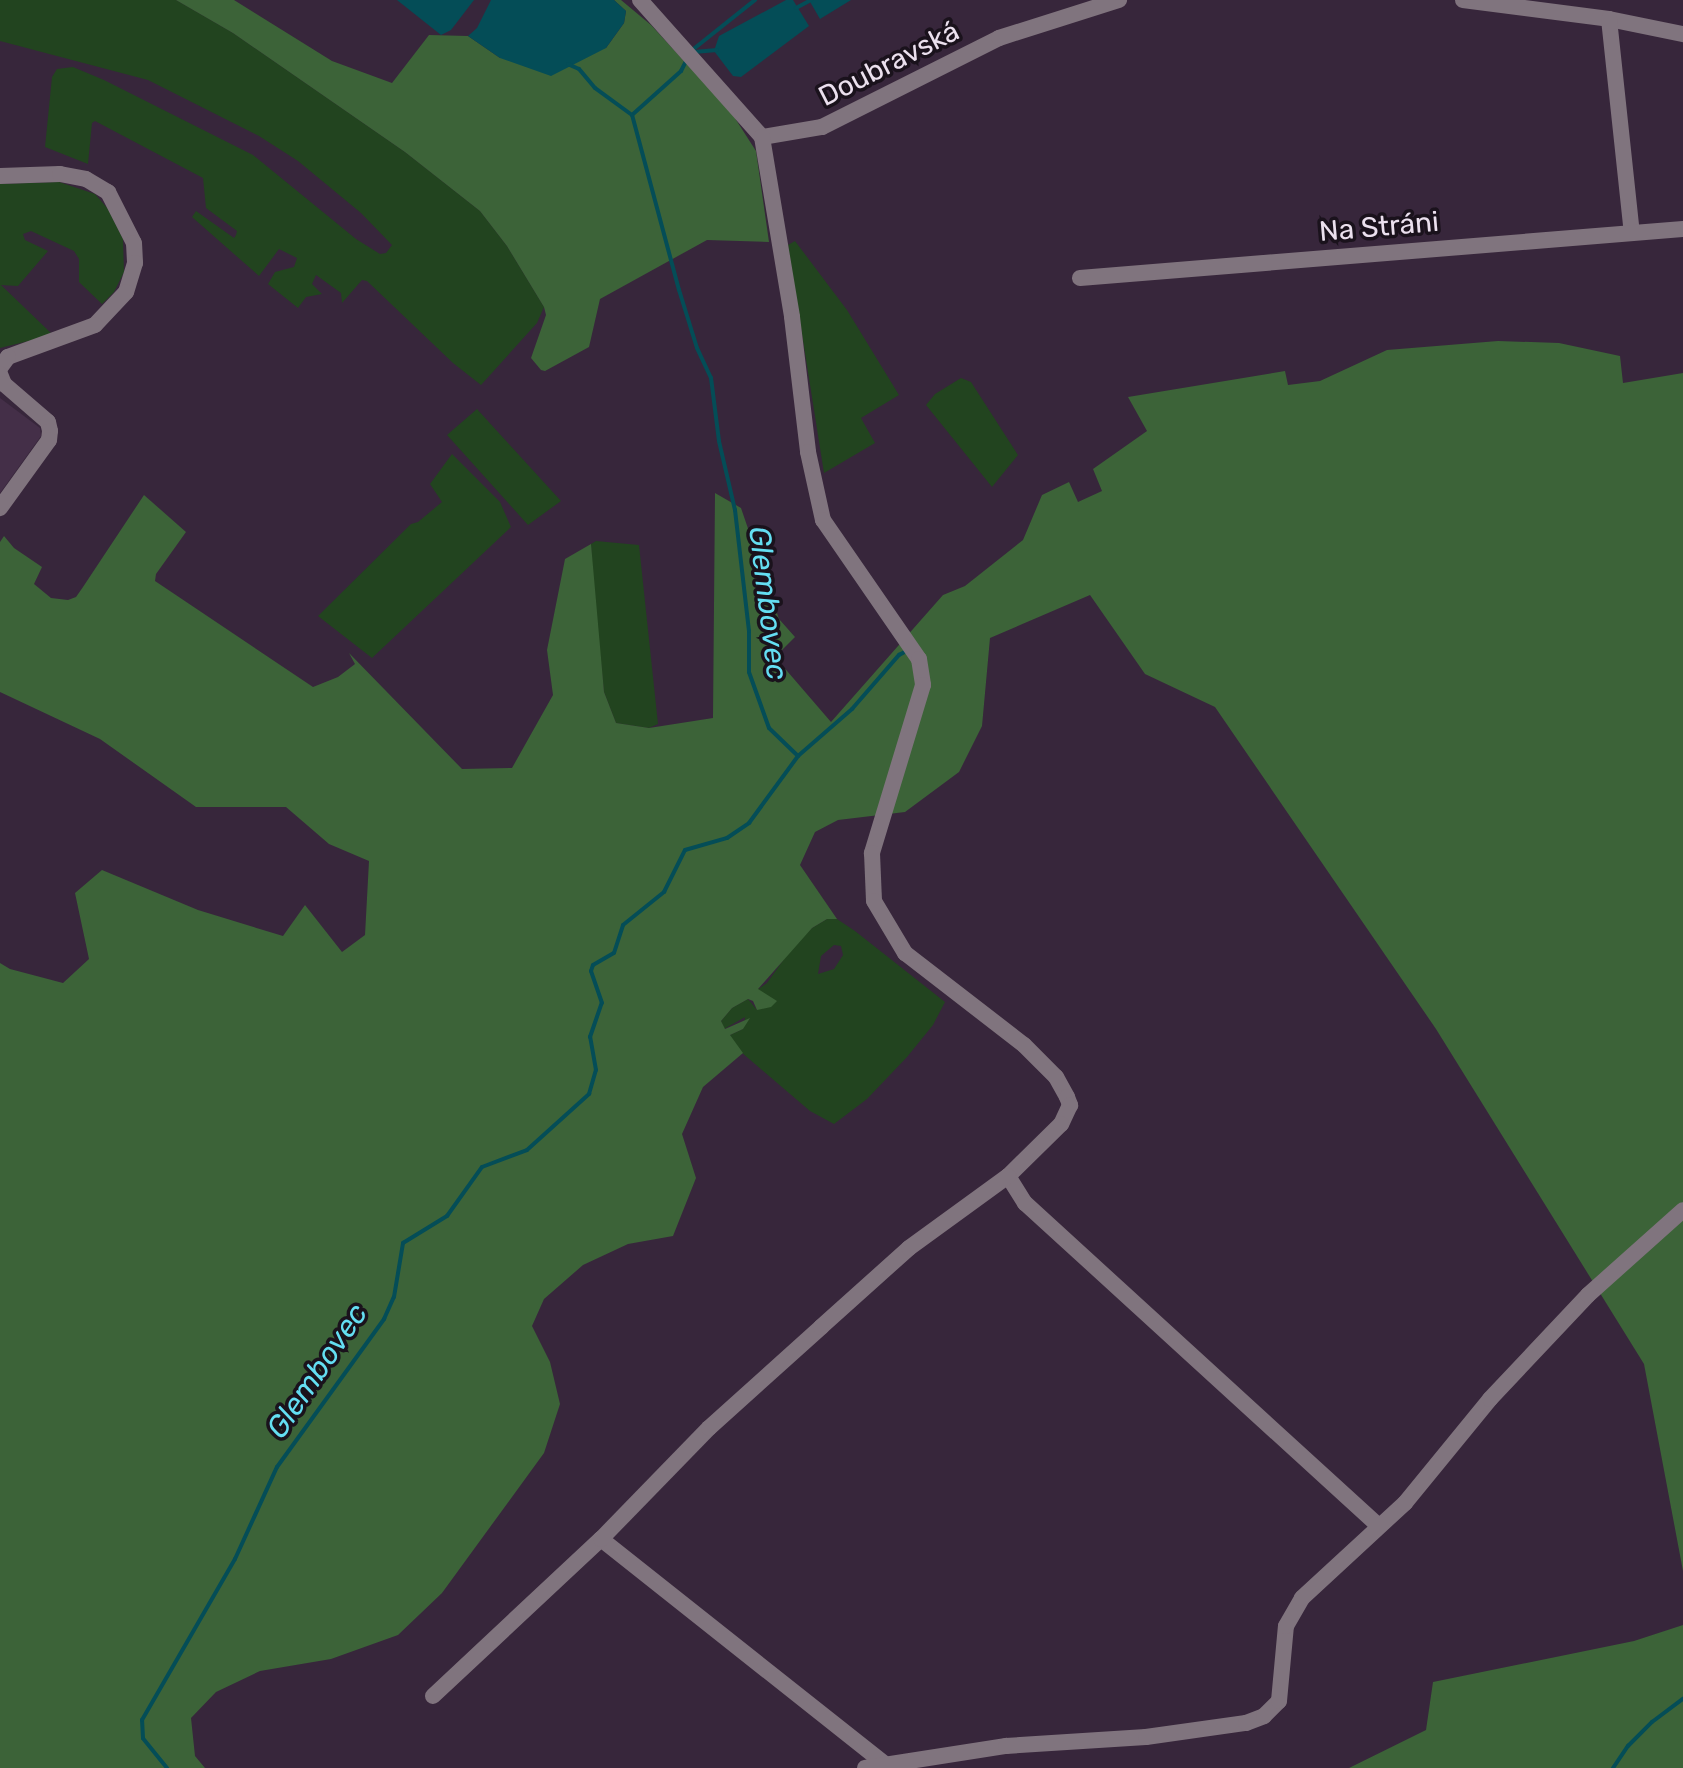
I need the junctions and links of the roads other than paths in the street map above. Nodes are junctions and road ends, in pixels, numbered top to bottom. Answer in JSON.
{"nodes":[{"id":1,"x":640,"y":0,"type":"edge"},
{"id":2,"x":1119,"y":0,"type":"edge"},
{"id":3,"x":1463,"y":0,"type":"edge"},
{"id":4,"x":1609,"y":19,"type":"junction"},
{"id":5,"x":1683,"y":34,"type":"edge"},
{"id":6,"x":762,"y":137,"type":"junction"},
{"id":7,"x":0,"y":176,"type":"edge"},
{"id":8,"x":1683,"y":229,"type":"edge"},
{"id":9,"x":1632,"y":233,"type":"junction"},
{"id":10,"x":1080,"y":278,"type":"dead end"},
{"id":11,"x":0,"y":368,"type":"edge"},
{"id":12,"x":0,"y":374,"type":"edge"},
{"id":13,"x":0,"y":508,"type":"edge"},
{"id":14,"x":1008,"y":1176,"type":"junction"},
{"id":15,"x":1683,"y":1210,"type":"edge"},
{"id":16,"x":1379,"y":1526,"type":"junction"},
{"id":17,"x":601,"y":1539,"type":"junction"},
{"id":18,"x":433,"y":1696,"type":"dead end"},
{"id":19,"x":896,"y":1765,"type":"edge"},
{"id":20,"x":865,"y":1768,"type":"edge"}],
"edges":[{"from":1,"to":6,"type":"street"},
{"from":2,"to":6,"type":"street","name":"Doubravská"},
{"from":3,"to":4,"type":"street"},
{"from":4,"to":5,"type":"street"},
{"from":4,"to":9,"type":"street"},
{"from":6,"to":14,"type":"street"},
{"from":7,"to":11,"type":"street"},
{"from":8,"to":9,"type":"street","name":"Na Stráni"},
{"from":9,"to":10,"type":"street","name":"Na Stráni"},
{"from":12,"to":13,"type":"street"},
{"from":14,"to":16,"type":"street"},
{"from":14,"to":17,"type":"street"},
{"from":15,"to":16,"type":"street"},
{"from":16,"to":19,"type":"street"},
{"from":17,"to":18,"type":"street"},
{"from":17,"to":19,"type":"street"},
{"from":19,"to":20,"type":"street"}]}
